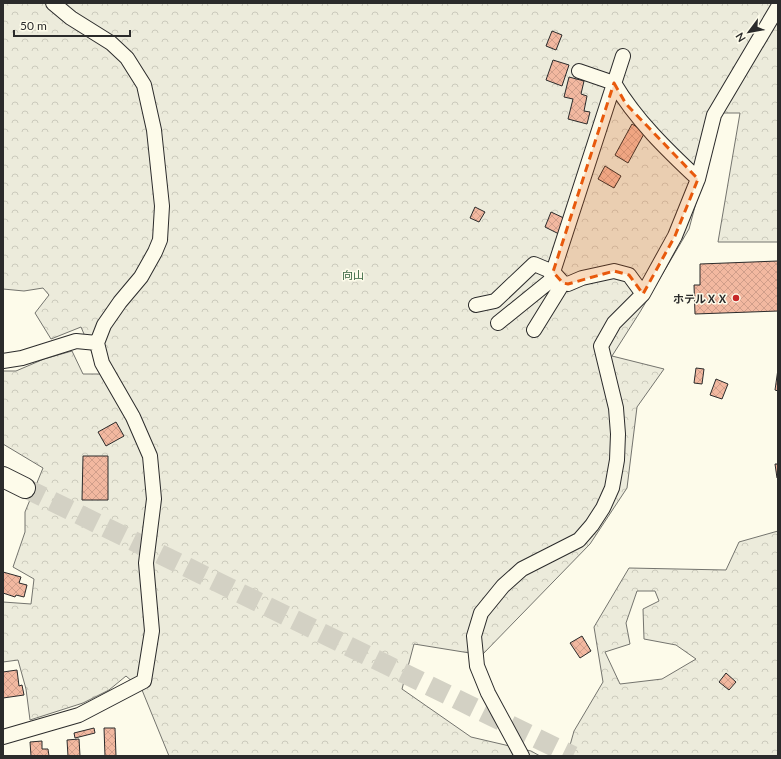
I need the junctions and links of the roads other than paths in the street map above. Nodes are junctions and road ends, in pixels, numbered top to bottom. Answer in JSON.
{"nodes":[{"id":1,"x":53,"y":3,"type":"edge"},
{"id":2,"x":778,"y":7,"type":"edge"},
{"id":3,"x":623,"y":56,"type":"dead end"},
{"id":4,"x":579,"y":71,"type":"dead end"},
{"id":5,"x":614,"y":83,"type":"junction"},
{"id":6,"x":698,"y":179,"type":"junction"},
{"id":7,"x":553,"y":272,"type":"junction"},
{"id":8,"x":563,"y":283,"type":"junction"},
{"id":9,"x":643,"y":294,"type":"junction"},
{"id":10,"x":476,"y":305,"type":"dead end"},
{"id":11,"x":498,"y":323,"type":"dead end"},
{"id":12,"x":534,"y":330,"type":"dead end"},
{"id":13,"x":97,"y":343,"type":"junction"},
{"id":14,"x":3,"y":361,"type":"edge"},
{"id":15,"x":3,"y":477,"type":"edge"},
{"id":16,"x":24,"y":488,"type":"tunnel mouth"},
{"id":17,"x":3,"y":737,"type":"edge"},
{"id":18,"x":522,"y":756,"type":"edge"}],
"edges":[{"from":1,"to":13,"type":"street"},
{"from":2,"to":6,"type":"street"},
{"from":3,"to":5,"type":"street"},
{"from":4,"to":5,"type":"street"},
{"from":5,"to":6,"type":"street"},
{"from":5,"to":7,"type":"street"},
{"from":6,"to":9,"type":"street"},
{"from":7,"to":8,"type":"street"},
{"from":7,"to":10,"type":"street"},
{"from":7,"to":11,"type":"street"},
{"from":8,"to":9,"type":"street"},
{"from":8,"to":12,"type":"street"},
{"from":9,"to":18,"type":"street"},
{"from":13,"to":14,"type":"street"},
{"from":13,"to":17,"type":"street"},
{"from":15,"to":16,"type":"street"}]}
